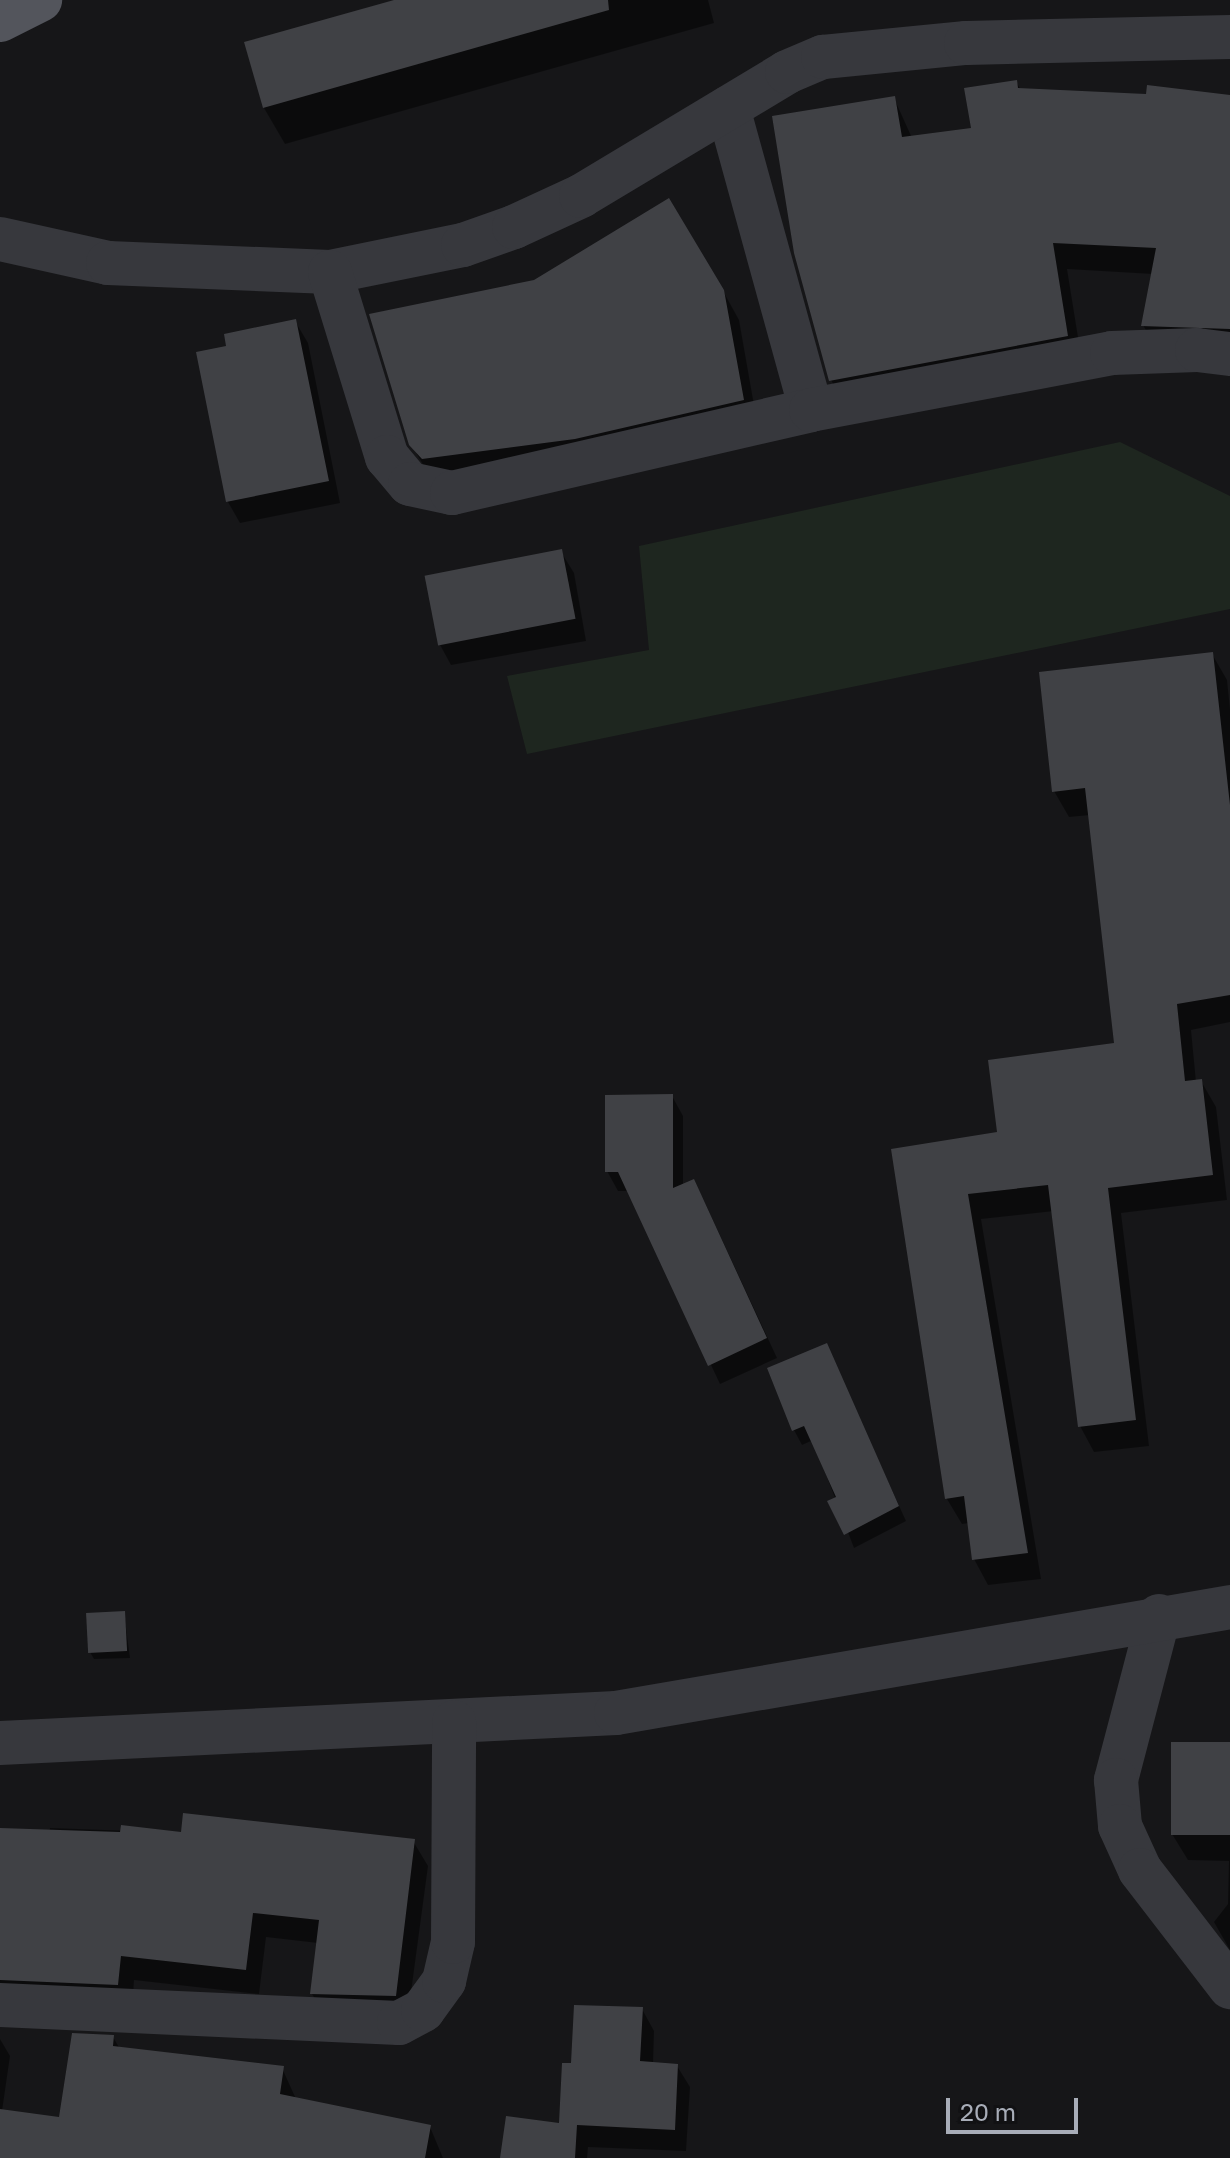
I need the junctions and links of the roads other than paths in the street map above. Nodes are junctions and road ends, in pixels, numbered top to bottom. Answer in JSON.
{"nodes":[{"id":1,"x":40,"y":0,"type":"edge"},
{"id":2,"x":0,"y":20,"type":"edge"},
{"id":3,"x":1230,"y":37,"type":"edge"},
{"id":4,"x":728,"y":108,"type":"junction"},
{"id":5,"x":0,"y":239,"type":"edge"},
{"id":6,"x":330,"y":272,"type":"junction"},
{"id":7,"x":1230,"y":354,"type":"edge"},
{"id":8,"x":811,"y":410,"type":"junction"},
{"id":9,"x":1230,"y":1607,"type":"edge"},
{"id":10,"x":1159,"y":1616,"type":"junction"},
{"id":11,"x":454,"y":1722,"type":"junction"},
{"id":12,"x":0,"y":1743,"type":"edge"},
{"id":13,"x":1230,"y":1987,"type":"edge"},
{"id":14,"x":0,"y":2005,"type":"edge"}],
"edges":[{"from":1,"to":2,"type":"main road"},
{"from":3,"to":4,"type":"street"},
{"from":4,"to":6,"type":"street"},
{"from":4,"to":8,"type":"street"},
{"from":5,"to":6,"type":"street"},
{"from":6,"to":8,"type":"street"},
{"from":7,"to":8,"type":"street"},
{"from":9,"to":10,"type":"street"},
{"from":10,"to":11,"type":"street"},
{"from":10,"to":13,"type":"street"},
{"from":11,"to":12,"type":"street"},
{"from":11,"to":14,"type":"street"}]}
